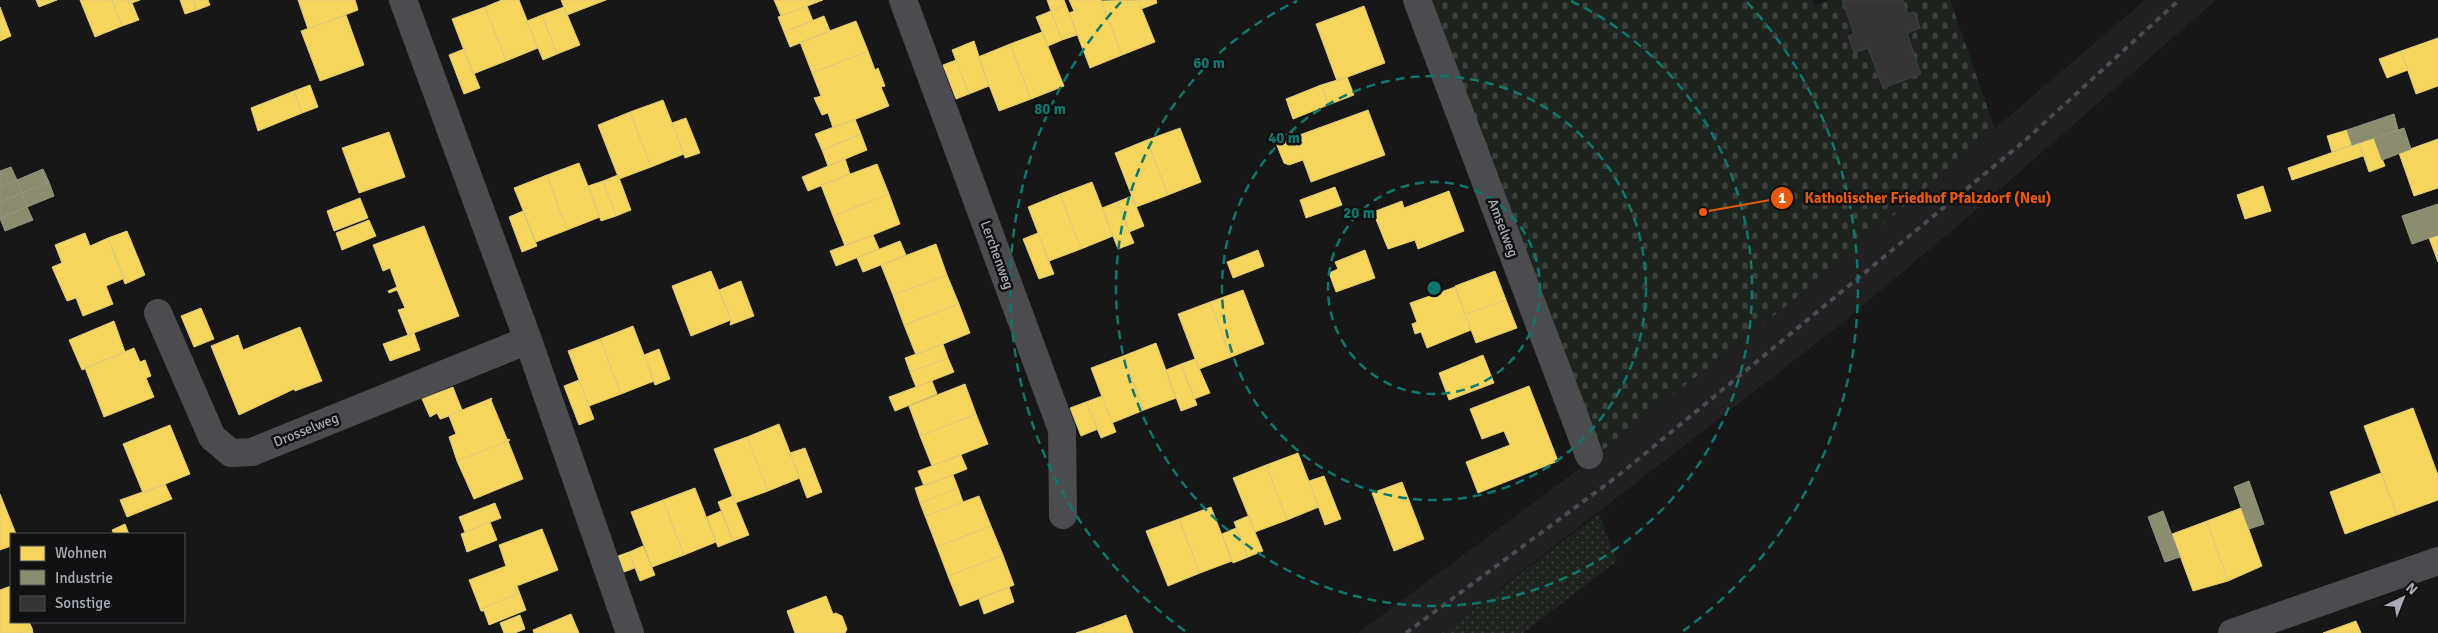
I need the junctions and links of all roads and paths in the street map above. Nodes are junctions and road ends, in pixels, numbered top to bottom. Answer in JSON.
{"nodes":[{"id":1,"x":403,"y":0,"type":"edge"},
{"id":2,"x":903,"y":0,"type":"edge"},
{"id":3,"x":1417,"y":0,"type":"edge"},
{"id":4,"x":158,"y":313,"type":"dead end"},
{"id":5,"x":528,"y":340,"type":"junction"},
{"id":6,"x":1589,"y":455,"type":"dead end"},
{"id":7,"x":1063,"y":515,"type":"dead end"},
{"id":8,"x":2438,"y":561,"type":"edge"},
{"id":9,"x":630,"y":633,"type":"edge"},
{"id":10,"x":2232,"y":633,"type":"edge"}],
"edges":[{"from":1,"to":5,"type":"street"},
{"from":2,"to":7,"type":"street","name":"Lerchenweg"},
{"from":3,"to":6,"type":"street","name":"Amselweg"},
{"from":4,"to":5,"type":"street","name":"Drosselweg"},
{"from":5,"to":9,"type":"street"},
{"from":8,"to":10,"type":"street"}]}
